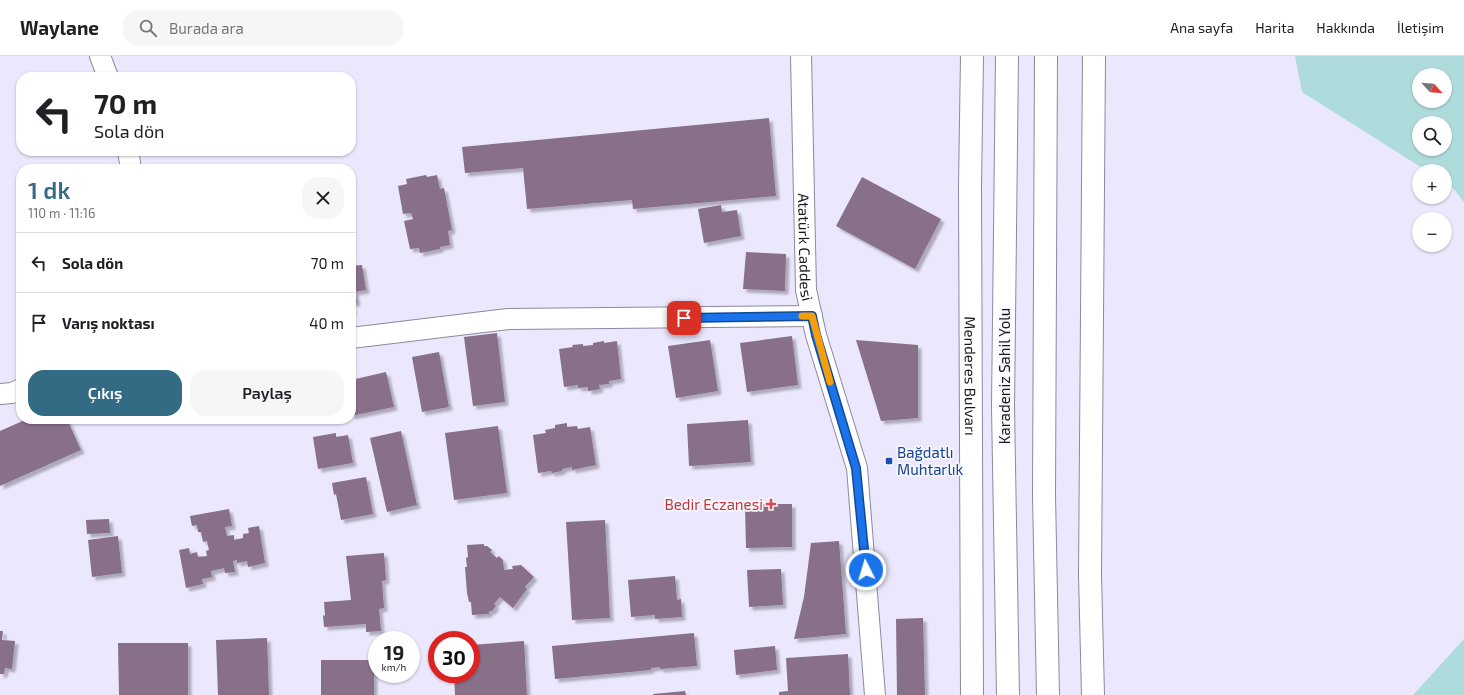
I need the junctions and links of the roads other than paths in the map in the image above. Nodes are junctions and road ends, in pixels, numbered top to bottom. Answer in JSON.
{"nodes":[{"id":1,"x":100,"y":56,"type":"edge"},
{"id":2,"x":801,"y":56,"type":"edge"},
{"id":3,"x":972,"y":56,"type":"edge"},
{"id":4,"x":1007,"y":56,"type":"edge"},
{"id":5,"x":1046,"y":56,"type":"edge"},
{"id":6,"x":1094,"y":56,"type":"edge"},
{"id":7,"x":106,"y":72,"type":"edge"},
{"id":8,"x":812,"y":316,"type":"junction"},
{"id":9,"x":356,"y":337,"type":"edge"},
{"id":10,"x":875,"y":695,"type":"edge"},
{"id":11,"x":972,"y":695,"type":"edge"},
{"id":12,"x":1008,"y":695,"type":"edge"},
{"id":13,"x":1048,"y":695,"type":"edge"},
{"id":14,"x":1093,"y":695,"type":"edge"}],
"edges":[{"from":1,"to":7,"type":"street"},
{"from":2,"to":8,"type":"street","name":"Atatürk Caddesi"},
{"from":3,"to":11,"type":"main road","name":"Menderes Bulvarı"},
{"from":4,"to":12,"type":"main road","name":"Karadeniz Sahil Yolu"},
{"from":5,"to":13,"type":"main road"},
{"from":6,"to":14,"type":"main road"},
{"from":8,"to":9,"type":"street"},
{"from":8,"to":10,"type":"street","name":"Atatürk Caddesi"}]}
